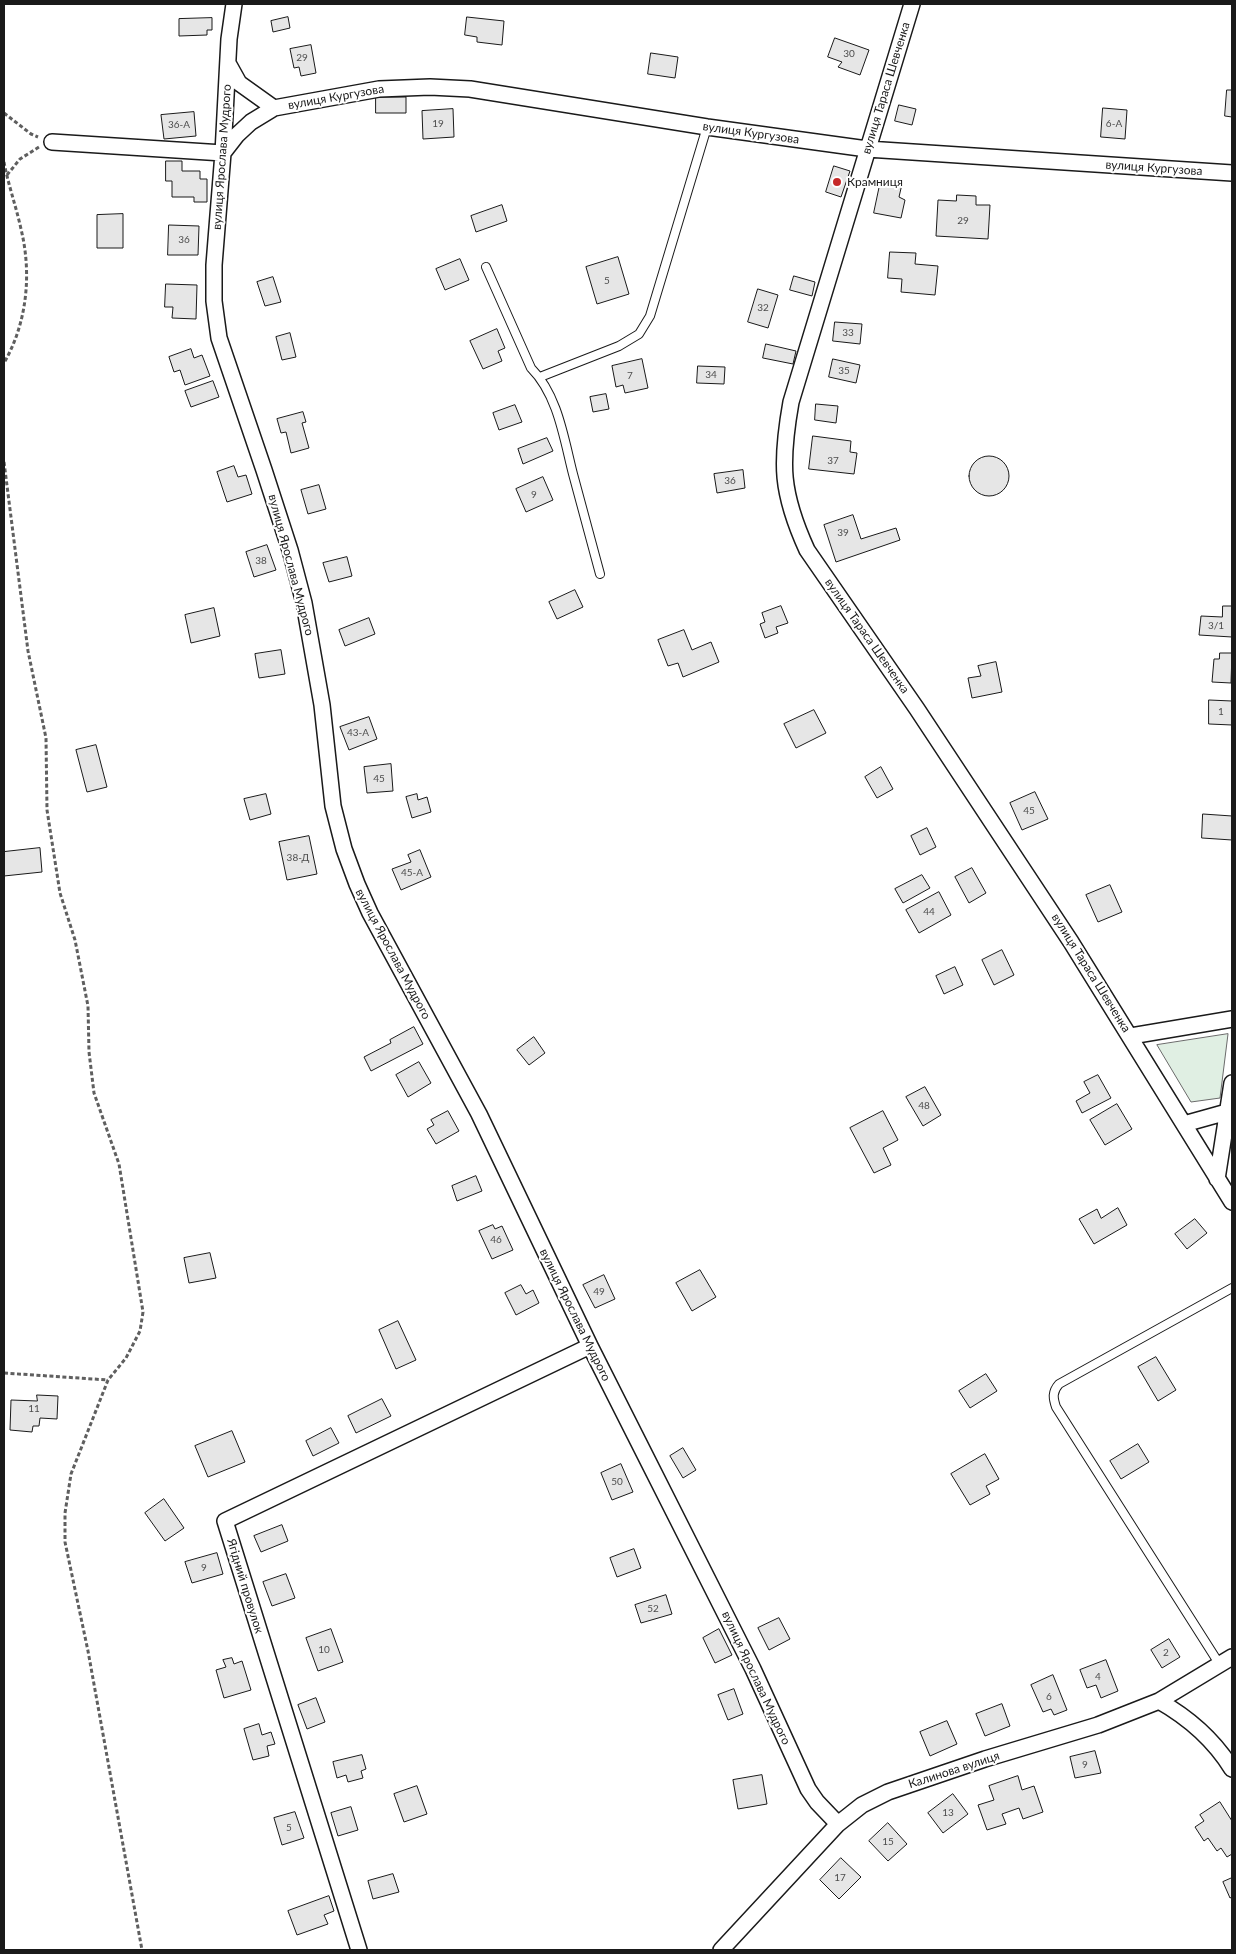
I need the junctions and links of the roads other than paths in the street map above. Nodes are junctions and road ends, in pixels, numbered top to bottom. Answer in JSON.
{"nodes":[{"id":1,"x":234,"y":4,"type":"edge"},
{"id":2,"x":912,"y":4,"type":"edge"},
{"id":3,"x":229,"y":64,"type":"junction"},
{"id":4,"x":274,"y":108,"type":"junction"},
{"id":5,"x":707,"y":127,"type":"junction"},
{"id":6,"x":52,"y":142,"type":"road end"},
{"id":7,"x":867,"y":149,"type":"junction"},
{"id":8,"x":223,"y":153,"type":"junction"},
{"id":9,"x":1232,"y":173,"type":"edge"},
{"id":10,"x":486,"y":267,"type":"dead end"},
{"id":11,"x":540,"y":377,"type":"junction"},
{"id":12,"x":600,"y":574,"type":"dead end"},
{"id":13,"x":1232,"y":1019,"type":"edge"},
{"id":14,"x":1131,"y":1036,"type":"junction"},
{"id":15,"x":1232,"y":1082,"type":"edge"},
{"id":16,"x":1227,"y":1112,"type":"junction"},
{"id":17,"x":1184,"y":1124,"type":"junction"},
{"id":18,"x":1228,"y":1137,"type":"edge"},
{"id":19,"x":1217,"y":1179,"type":"junction"},
{"id":20,"x":1232,"y":1202,"type":"edge"},
{"id":21,"x":1232,"y":1288,"type":"edge"},
{"id":22,"x":590,"y":1346,"type":"junction"},
{"id":23,"x":1226,"y":1661,"type":"edge"},
{"id":24,"x":1159,"y":1701,"type":"junction"},
{"id":25,"x":1232,"y":1769,"type":"edge"},
{"id":26,"x":838,"y":1824,"type":"junction"},
{"id":27,"x":359,"y":1950,"type":"edge"},
{"id":28,"x":721,"y":1950,"type":"edge"}],
"edges":[{"from":1,"to":3,"type":"street","name":"вулиця Ярослава Мудрого"},
{"from":2,"to":7,"type":"street","name":"вулиця Тараса Шевченка"},
{"from":3,"to":4,"type":"street"},
{"from":3,"to":8,"type":"street","name":"вулиця Ярослава Мудрого"},
{"from":4,"to":5,"type":"street","name":"вулиця Кургузова"},
{"from":4,"to":8,"type":"street"},
{"from":5,"to":7,"type":"street","name":"вулиця Кургузова"},
{"from":5,"to":11,"type":"lane"},
{"from":6,"to":8,"type":"street"},
{"from":7,"to":9,"type":"street","name":"вулиця Кургузова"},
{"from":7,"to":14,"type":"street","name":"вулиця Тараса Шевченка"},
{"from":8,"to":22,"type":"street","name":"вулиця Ярослава Мудрого"},
{"from":10,"to":11,"type":"lane"},
{"from":11,"to":12,"type":"lane"},
{"from":13,"to":14,"type":"street"},
{"from":14,"to":17,"type":"street","name":"вулиця Тараса Шевченка"},
{"from":15,"to":16,"type":"street"},
{"from":16,"to":17,"type":"street"},
{"from":16,"to":18,"type":"street"},
{"from":17,"to":19,"type":"street","name":"вулиця Тараса Шевченка"},
{"from":18,"to":19,"type":"street"},
{"from":19,"to":20,"type":"street","name":"вулиця Тараса Шевченка"},
{"from":21,"to":23,"type":"lane"},
{"from":22,"to":26,"type":"street","name":"вулиця Ярослава Мудрого"},
{"from":22,"to":27,"type":"street","name":"Ягідний провулок"},
{"from":23,"to":24,"type":"street","name":"Калинова вулиця"},
{"from":24,"to":25,"type":"street"},
{"from":24,"to":26,"type":"street","name":"Калинова вулиця"},
{"from":26,"to":28,"type":"street","name":"Калинова вулиця"}]}
